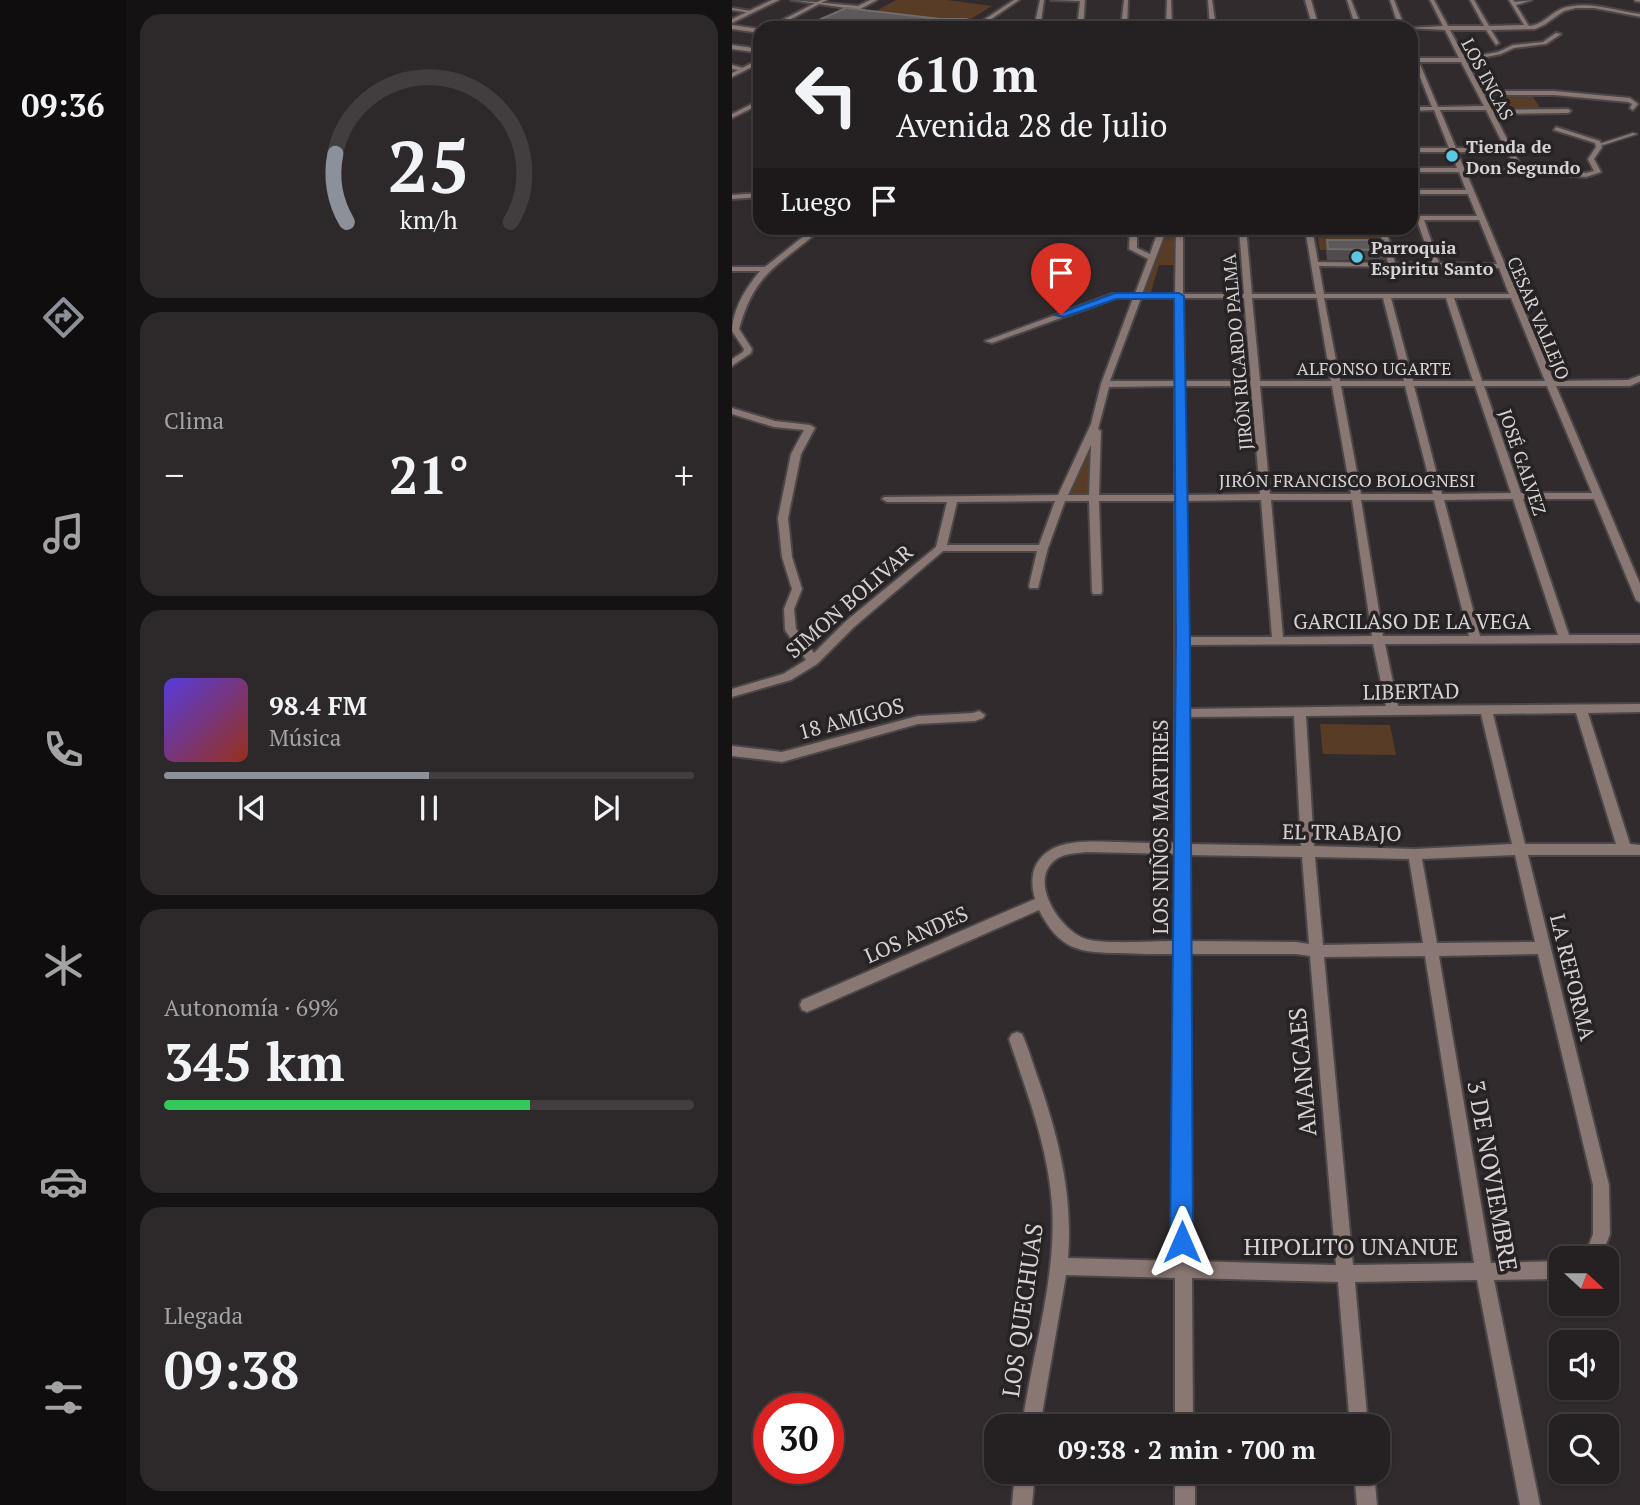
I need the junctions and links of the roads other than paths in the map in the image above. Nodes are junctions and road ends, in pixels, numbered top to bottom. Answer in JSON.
{"nodes":[{"id":1,"x":776,"y":0,"type":"edge"},
{"id":2,"x":794,"y":0,"type":"edge"},
{"id":3,"x":874,"y":0,"type":"edge"},
{"id":4,"x":1017,"y":0,"type":"edge"},
{"id":5,"x":1042,"y":0,"type":"edge"},
{"id":6,"x":1053,"y":0,"type":"edge"},
{"id":7,"x":1083,"y":0,"type":"edge"},
{"id":8,"x":1126,"y":0,"type":"edge"},
{"id":9,"x":1169,"y":0,"type":"edge"},
{"id":10,"x":1210,"y":0,"type":"edge"},
{"id":11,"x":1308,"y":0,"type":"edge"},
{"id":12,"x":1349,"y":0,"type":"edge"},
{"id":13,"x":1392,"y":0,"type":"edge"},
{"id":14,"x":1432,"y":0,"type":"edge"},
{"id":15,"x":1472,"y":0,"type":"edge"},
{"id":16,"x":1530,"y":0,"type":"edge"},
{"id":17,"x":1601,"y":0,"type":"edge"},
{"id":18,"x":822,"y":2,"type":"edge"},
{"id":19,"x":1512,"y":2,"type":"edge"},
{"id":20,"x":859,"y":8,"type":"junction"},
{"id":21,"x":732,"y":9,"type":"edge"},
{"id":22,"x":1640,"y":10,"type":"edge"},
{"id":23,"x":751,"y":12,"type":"junction"},
{"id":24,"x":848,"y":14,"type":"junction"},
{"id":25,"x":861,"y":15,"type":"edge"},
{"id":26,"x":1640,"y":16,"type":"edge"},
{"id":27,"x":732,"y":21,"type":"edge"},
{"id":28,"x":784,"y":21,"type":"edge"},
{"id":29,"x":834,"y":21,"type":"edge"},
{"id":30,"x":985,"y":21,"type":"edge"},
{"id":31,"x":1038,"y":21,"type":"edge"},
{"id":32,"x":1081,"y":21,"type":"edge"},
{"id":33,"x":1125,"y":21,"type":"edge"},
{"id":34,"x":1169,"y":21,"type":"edge"},
{"id":35,"x":1212,"y":21,"type":"edge"},
{"id":36,"x":1314,"y":21,"type":"edge"},
{"id":37,"x":1356,"y":21,"type":"edge"},
{"id":38,"x":1400,"y":21,"type":"edge"},
{"id":39,"x":732,"y":27,"type":"edge"},
{"id":40,"x":1418,"y":28,"type":"edge"},
{"id":41,"x":1446,"y":28,"type":"junction"},
{"id":42,"x":1523,"y":28,"type":"junction"},
{"id":43,"x":1488,"y":29,"type":"junction"},
{"id":44,"x":753,"y":30,"type":"edge"},
{"id":45,"x":1558,"y":34,"type":"dead end"},
{"id":46,"x":1496,"y":43,"type":"dead end"},
{"id":47,"x":732,"y":47,"type":"edge"},
{"id":48,"x":753,"y":50,"type":"edge"},
{"id":49,"x":1418,"y":60,"type":"edge"},
{"id":50,"x":1461,"y":60,"type":"junction"},
{"id":51,"x":753,"y":64,"type":"edge"},
{"id":52,"x":732,"y":67,"type":"edge"},
{"id":53,"x":744,"y":69,"type":"junction"},
{"id":54,"x":1418,"y":71,"type":"edge"},
{"id":55,"x":732,"y":75,"type":"edge"},
{"id":56,"x":1481,"y":93,"type":"junction"},
{"id":57,"x":753,"y":106,"type":"edge"},
{"id":58,"x":1434,"y":108,"type":"junction"},
{"id":59,"x":1633,"y":108,"type":"dead end"},
{"id":60,"x":1418,"y":109,"type":"edge"},
{"id":61,"x":1489,"y":110,"type":"junction"},
{"id":62,"x":1568,"y":111,"type":"dead end"},
{"id":63,"x":732,"y":116,"type":"edge"},
{"id":64,"x":1556,"y":129,"type":"dead end"},
{"id":65,"x":1635,"y":134,"type":"dead end"},
{"id":66,"x":1601,"y":144,"type":"junction"},
{"id":67,"x":1418,"y":150,"type":"edge"},
{"id":68,"x":1453,"y":150,"type":"junction"},
{"id":69,"x":1509,"y":150,"type":"junction"},
{"id":70,"x":1418,"y":170,"type":"edge"},
{"id":71,"x":1461,"y":170,"type":"junction"},
{"id":72,"x":1520,"y":170,"type":"junction"},
{"id":73,"x":1418,"y":191,"type":"edge"},
{"id":74,"x":1469,"y":192,"type":"junction"},
{"id":75,"x":753,"y":196,"type":"edge"},
{"id":76,"x":732,"y":197,"type":"edge"},
{"id":77,"x":1420,"y":218,"type":"joint"},
{"id":78,"x":1480,"y":218,"type":"junction"},
{"id":79,"x":808,"y":235,"type":"edge"},
{"id":80,"x":1133,"y":235,"type":"edge"},
{"id":81,"x":1159,"y":235,"type":"edge"},
{"id":82,"x":1179,"y":235,"type":"edge"},
{"id":83,"x":1243,"y":235,"type":"edge"},
{"id":84,"x":1309,"y":235,"type":"edge"},
{"id":85,"x":1385,"y":235,"type":"edge"},
{"id":86,"x":1150,"y":257,"type":"junction"},
{"id":87,"x":1314,"y":264,"type":"junction"},
{"id":88,"x":1392,"y":264,"type":"junction"},
{"id":89,"x":1436,"y":265,"type":"junction"},
{"id":90,"x":1500,"y":265,"type":"junction"},
{"id":91,"x":732,"y":270,"type":"edge"},
{"id":92,"x":765,"y":270,"type":"junction"},
{"id":93,"x":1247,"y":295,"type":"junction"},
{"id":94,"x":1319,"y":295,"type":"junction"},
{"id":95,"x":1386,"y":295,"type":"junction"},
{"id":96,"x":1136,"y":296,"type":"junction"},
{"id":97,"x":1179,"y":296,"type":"junction"},
{"id":98,"x":1449,"y":296,"type":"junction"},
{"id":99,"x":1513,"y":296,"type":"junction"},
{"id":100,"x":989,"y":341,"type":"dead end"},
{"id":101,"x":732,"y":363,"type":"edge"},
{"id":102,"x":1640,"y":377,"type":"edge"},
{"id":103,"x":1255,"y":383,"type":"junction"},
{"id":104,"x":1334,"y":383,"type":"junction"},
{"id":105,"x":1105,"y":384,"type":"junction"},
{"id":106,"x":1181,"y":384,"type":"junction"},
{"id":107,"x":1410,"y":384,"type":"junction"},
{"id":108,"x":1479,"y":384,"type":"junction"},
{"id":109,"x":1550,"y":385,"type":"junction"},
{"id":110,"x":732,"y":411,"type":"edge"},
{"id":111,"x":1096,"y":424,"type":"junction"},
{"id":112,"x":1180,"y":496,"type":"junction"},
{"id":113,"x":1265,"y":496,"type":"junction"},
{"id":114,"x":1356,"y":496,"type":"junction"},
{"id":115,"x":1438,"y":496,"type":"junction"},
{"id":116,"x":1517,"y":496,"type":"junction"},
{"id":117,"x":1598,"y":496,"type":"junction"},
{"id":118,"x":953,"y":498,"type":"junction"},
{"id":119,"x":1094,"y":498,"type":"junction"},
{"id":120,"x":887,"y":499,"type":"dead end"},
{"id":121,"x":1061,"y":499,"type":"junction"},
{"id":122,"x":941,"y":548,"type":"junction"},
{"id":123,"x":1043,"y":548,"type":"junction"},
{"id":124,"x":1034,"y":586,"type":"dead end"},
{"id":125,"x":1097,"y":591,"type":"dead end"},
{"id":126,"x":1640,"y":600,"type":"edge"},
{"id":127,"x":1475,"y":638,"type":"junction"},
{"id":128,"x":1378,"y":639,"type":"junction"},
{"id":129,"x":1565,"y":639,"type":"junction"},
{"id":130,"x":1640,"y":639,"type":"edge"},
{"id":131,"x":1278,"y":640,"type":"junction"},
{"id":132,"x":1183,"y":641,"type":"junction"},
{"id":133,"x":813,"y":661,"type":"junction"},
{"id":134,"x":732,"y":694,"type":"edge"},
{"id":135,"x":1640,"y":708,"type":"edge"},
{"id":136,"x":1486,"y":709,"type":"junction"},
{"id":137,"x":1581,"y":709,"type":"junction"},
{"id":138,"x":1393,"y":710,"type":"junction"},
{"id":139,"x":1300,"y":712,"type":"junction"},
{"id":140,"x":1182,"y":713,"type":"junction"},
{"id":141,"x":979,"y":715,"type":"dead end"},
{"id":142,"x":732,"y":751,"type":"edge"},
{"id":143,"x":1521,"y":849,"type":"junction"},
{"id":144,"x":1183,"y":850,"type":"junction"},
{"id":145,"x":1640,"y":850,"type":"edge"},
{"id":146,"x":1625,"y":851,"type":"junction"},
{"id":147,"x":1308,"y":852,"type":"junction"},
{"id":148,"x":1415,"y":854,"type":"junction"},
{"id":149,"x":1042,"y":902,"type":"junction"},
{"id":150,"x":1182,"y":948,"type":"junction"},
{"id":151,"x":1542,"y":948,"type":"junction"},
{"id":152,"x":1316,"y":951,"type":"junction"},
{"id":153,"x":1430,"y":952,"type":"junction"},
{"id":154,"x":807,"y":1005,"type":"dead end"},
{"id":155,"x":1017,"y":1039,"type":"dead end"},
{"id":156,"x":1596,"y":1246,"type":"edge"},
{"id":157,"x":1057,"y":1266,"type":"junction"},
{"id":158,"x":1182,"y":1268,"type":"junction"},
{"id":159,"x":1484,"y":1270,"type":"junction"},
{"id":160,"x":1549,"y":1270,"type":"edge"},
{"id":161,"x":1344,"y":1273,"type":"junction"},
{"id":162,"x":1033,"y":1414,"type":"edge"},
{"id":163,"x":1184,"y":1414,"type":"edge"},
{"id":164,"x":1358,"y":1414,"type":"edge"},
{"id":165,"x":1024,"y":1484,"type":"edge"},
{"id":166,"x":1185,"y":1484,"type":"edge"},
{"id":167,"x":1365,"y":1484,"type":"edge"},
{"id":168,"x":1022,"y":1505,"type":"edge"},
{"id":169,"x":1185,"y":1505,"type":"edge"},
{"id":170,"x":1367,"y":1505,"type":"edge"},
{"id":171,"x":1530,"y":1505,"type":"edge"}],
"edges":[{"from":1,"to":23,"type":"street"},
{"from":2,"to":18,"type":"street"},
{"from":3,"to":20,"type":"street"},
{"from":4,"to":30,"type":"street"},
{"from":5,"to":31,"type":"street"},
{"from":6,"to":7,"type":"street"},
{"from":7,"to":32,"type":"street"},
{"from":8,"to":33,"type":"street"},
{"from":9,"to":34,"type":"street"},
{"from":10,"to":35,"type":"street"},
{"from":11,"to":36,"type":"street"},
{"from":12,"to":37,"type":"street"},
{"from":13,"to":38,"type":"street"},
{"from":14,"to":41,"type":"street","name":"LOS INCAS"},
{"from":15,"to":43,"type":"street"},
{"from":16,"to":19,"type":"street"},
{"from":17,"to":22,"type":"street"},
{"from":18,"to":20,"type":"street"},
{"from":18,"to":28,"type":"street"},
{"from":19,"to":42,"type":"street"},
{"from":20,"to":24,"type":"street"},
{"from":21,"to":23,"type":"street"},
{"from":23,"to":27,"type":"street"},
{"from":24,"to":25,"type":"street"},
{"from":24,"to":29,"type":"street"},
{"from":26,"to":42,"type":"street"},
{"from":39,"to":44,"type":"street"},
{"from":40,"to":41,"type":"street"},
{"from":41,"to":43,"type":"street"},
{"from":41,"to":50,"type":"street","name":"LOS INCAS"},
{"from":42,"to":43,"type":"street"},
{"from":43,"to":46,"type":"street"},
{"from":45,"to":50,"type":"street"},
{"from":47,"to":48,"type":"street"},
{"from":49,"to":50,"type":"street"},
{"from":50,"to":56,"type":"street","name":"LOS INCAS"},
{"from":51,"to":53,"type":"street"},
{"from":52,"to":53,"type":"street"},
{"from":53,"to":55,"type":"street"},
{"from":54,"to":58,"type":"street","name":"CESAR VALLEJO"},
{"from":56,"to":59,"type":"street"},
{"from":56,"to":61,"type":"street","name":"LOS INCAS"},
{"from":57,"to":63,"type":"street"},
{"from":58,"to":60,"type":"street"},
{"from":58,"to":61,"type":"street"},
{"from":58,"to":68,"type":"street","name":"CESAR VALLEJO"},
{"from":61,"to":62,"type":"street"},
{"from":61,"to":69,"type":"street","name":"LOS INCAS"},
{"from":64,"to":66,"type":"street"},
{"from":65,"to":66,"type":"street"},
{"from":66,"to":72,"type":"street"},
{"from":67,"to":68,"type":"street"},
{"from":68,"to":69,"type":"street"},
{"from":68,"to":71,"type":"street","name":"CESAR VALLEJO"},
{"from":69,"to":72,"type":"street","name":"LOS INCAS"},
{"from":70,"to":71,"type":"street"},
{"from":71,"to":72,"type":"street"},
{"from":71,"to":74,"type":"street","name":"CESAR VALLEJO"},
{"from":73,"to":74,"type":"street"},
{"from":74,"to":78,"type":"street","name":"CESAR VALLEJO"},
{"from":75,"to":76,"type":"street"},
{"from":77,"to":78,"type":"street"},
{"from":77,"to":89,"type":"street"},
{"from":78,"to":90,"type":"street","name":"CESAR VALLEJO"},
{"from":79,"to":92,"type":"street"},
{"from":80,"to":86,"type":"street"},
{"from":81,"to":86,"type":"street"},
{"from":82,"to":97,"type":"street","name":"LOS NIÑOS MARTIRES"},
{"from":83,"to":93,"type":"street","name":"JIRÓN RICARDO PALMA"},
{"from":84,"to":87,"type":"street"},
{"from":85,"to":88,"type":"street"},
{"from":86,"to":96,"type":"street"},
{"from":87,"to":88,"type":"street"},
{"from":87,"to":94,"type":"street"},
{"from":88,"to":89,"type":"street"},
{"from":89,"to":90,"type":"street"},
{"from":90,"to":99,"type":"street","name":"CESAR VALLEJO"},
{"from":91,"to":92,"type":"street"},
{"from":92,"to":101,"type":"street"},
{"from":93,"to":94,"type":"street"},
{"from":93,"to":97,"type":"street"},
{"from":93,"to":103,"type":"street","name":"JIRÓN RICARDO PALMA"},
{"from":94,"to":95,"type":"street"},
{"from":94,"to":104,"type":"street"},
{"from":95,"to":98,"type":"street"},
{"from":95,"to":107,"type":"street"},
{"from":96,"to":97,"type":"street"},
{"from":96,"to":100,"type":"street"},
{"from":96,"to":105,"type":"street"},
{"from":97,"to":106,"type":"street","name":"LOS NIÑOS MARTIRES"},
{"from":98,"to":99,"type":"street"},
{"from":98,"to":108,"type":"street","name":"JOSÉ GALVEZ"},
{"from":99,"to":109,"type":"street","name":"CESAR VALLEJO"},
{"from":102,"to":109,"type":"street","name":"ALFONSO UGARTE"},
{"from":103,"to":104,"type":"street","name":"ALFONSO UGARTE"},
{"from":103,"to":106,"type":"street","name":"ALFONSO UGARTE"},
{"from":103,"to":113,"type":"street","name":"JIRÓN RICARDO PALMA"},
{"from":104,"to":107,"type":"street","name":"ALFONSO UGARTE"},
{"from":104,"to":114,"type":"street"},
{"from":105,"to":106,"type":"street","name":"ALFONSO UGARTE"},
{"from":105,"to":111,"type":"street"},
{"from":106,"to":112,"type":"street","name":"LOS NIÑOS MARTIRES"},
{"from":107,"to":108,"type":"street","name":"ALFONSO UGARTE"},
{"from":107,"to":115,"type":"street"},
{"from":108,"to":109,"type":"street","name":"ALFONSO UGARTE"},
{"from":108,"to":116,"type":"street","name":"JOSÉ GALVEZ"},
{"from":109,"to":117,"type":"street","name":"CESAR VALLEJO"},
{"from":110,"to":133,"type":"street"},
{"from":111,"to":119,"type":"street"},
{"from":111,"to":121,"type":"street"},
{"from":112,"to":113,"type":"street","name":"JIRÓN FRANCISCO BOLOGNESI"},
{"from":112,"to":119,"type":"street","name":"JIRÓN FRANCISCO BOLOGNESI"},
{"from":112,"to":132,"type":"street","name":"LOS NIÑOS MARTIRES"},
{"from":113,"to":114,"type":"street","name":"JIRÓN FRANCISCO BOLOGNESI"},
{"from":113,"to":131,"type":"street","name":"JIRÓN RICARDO PALMA"},
{"from":114,"to":115,"type":"street","name":"JIRÓN FRANCISCO BOLOGNESI"},
{"from":114,"to":128,"type":"street"},
{"from":115,"to":116,"type":"street","name":"JIRÓN FRANCISCO BOLOGNESI"},
{"from":115,"to":127,"type":"street"},
{"from":116,"to":117,"type":"street","name":"JIRÓN FRANCISCO BOLOGNESI"},
{"from":116,"to":129,"type":"street","name":"JOSÉ GALVEZ"},
{"from":117,"to":126,"type":"street","name":"CESAR VALLEJO"},
{"from":118,"to":120,"type":"street","name":"JIRÓN FRANCISCO BOLOGNESI"},
{"from":118,"to":121,"type":"street","name":"JIRÓN FRANCISCO BOLOGNESI"},
{"from":118,"to":122,"type":"street","name":"SIMON BOLIVAR"},
{"from":119,"to":121,"type":"street","name":"JIRÓN FRANCISCO BOLOGNESI"},
{"from":119,"to":125,"type":"street"},
{"from":121,"to":123,"type":"street"},
{"from":122,"to":123,"type":"street"},
{"from":122,"to":133,"type":"street","name":"SIMON BOLIVAR"},
{"from":123,"to":124,"type":"street"},
{"from":127,"to":128,"type":"street","name":"GARCILASO DE LA VEGA"},
{"from":127,"to":129,"type":"street","name":"GARCILASO DE LA VEGA"},
{"from":128,"to":131,"type":"street","name":"GARCILASO DE LA VEGA"},
{"from":128,"to":138,"type":"street"},
{"from":129,"to":130,"type":"street","name":"GARCILASO DE LA VEGA"},
{"from":131,"to":132,"type":"street","name":"GARCILASO DE LA VEGA"},
{"from":132,"to":140,"type":"street","name":"LOS NIÑOS MARTIRES"},
{"from":133,"to":134,"type":"street","name":"SIMON BOLIVAR"},
{"from":135,"to":137,"type":"street","name":"LIBERTAD"},
{"from":136,"to":137,"type":"street","name":"LIBERTAD"},
{"from":136,"to":138,"type":"street","name":"LIBERTAD"},
{"from":136,"to":143,"type":"street","name":"LA REFORMA"},
{"from":137,"to":146,"type":"street"},
{"from":138,"to":139,"type":"street","name":"LIBERTAD"},
{"from":139,"to":140,"type":"street","name":"LIBERTAD"},
{"from":139,"to":147,"type":"street","name":"AMANCAES"},
{"from":140,"to":144,"type":"street","name":"LOS NIÑOS MARTIRES"},
{"from":141,"to":142,"type":"street","name":"18 AMIGOS"},
{"from":143,"to":146,"type":"street","name":"EL TRABAJO"},
{"from":143,"to":148,"type":"street","name":"EL TRABAJO"},
{"from":143,"to":151,"type":"street","name":"LA REFORMA"},
{"from":144,"to":147,"type":"street","name":"EL TRABAJO"},
{"from":144,"to":149,"type":"street","name":"EL TRABAJO"},
{"from":144,"to":150,"type":"street","name":"LOS NIÑOS MARTIRES"},
{"from":145,"to":146,"type":"street","name":"EL TRABAJO"},
{"from":147,"to":148,"type":"street","name":"EL TRABAJO"},
{"from":147,"to":152,"type":"street","name":"AMANCAES"},
{"from":148,"to":153,"type":"street","name":"3 DE NOVIEMBRE"},
{"from":149,"to":150,"type":"street"},
{"from":149,"to":154,"type":"street","name":"LOS ANDES"},
{"from":150,"to":152,"type":"street"},
{"from":150,"to":158,"type":"street","name":"LOS NIÑOS MARTIRES"},
{"from":151,"to":153,"type":"street"},
{"from":151,"to":156,"type":"street","name":"LA REFORMA"},
{"from":152,"to":153,"type":"street"},
{"from":152,"to":161,"type":"street","name":"AMANCAES"},
{"from":153,"to":159,"type":"street","name":"3 DE NOVIEMBRE"},
{"from":155,"to":157,"type":"street","name":"LOS QUECHUAS"},
{"from":157,"to":158,"type":"street","name":"HIPOLITO UNANUE"},
{"from":157,"to":162,"type":"street","name":"LOS QUECHUAS"},
{"from":158,"to":161,"type":"street","name":"HIPOLITO UNANUE"},
{"from":158,"to":163,"type":"street","name":"LOS NIÑOS MARTIRES"},
{"from":159,"to":160,"type":"street","name":"HIPOLITO UNANUE"},
{"from":159,"to":161,"type":"street","name":"HIPOLITO UNANUE"},
{"from":159,"to":171,"type":"street","name":"3 DE NOVIEMBRE"},
{"from":161,"to":164,"type":"street","name":"AMANCAES"},
{"from":165,"to":168,"type":"street"},
{"from":166,"to":169,"type":"street"},
{"from":167,"to":170,"type":"street"}]}
